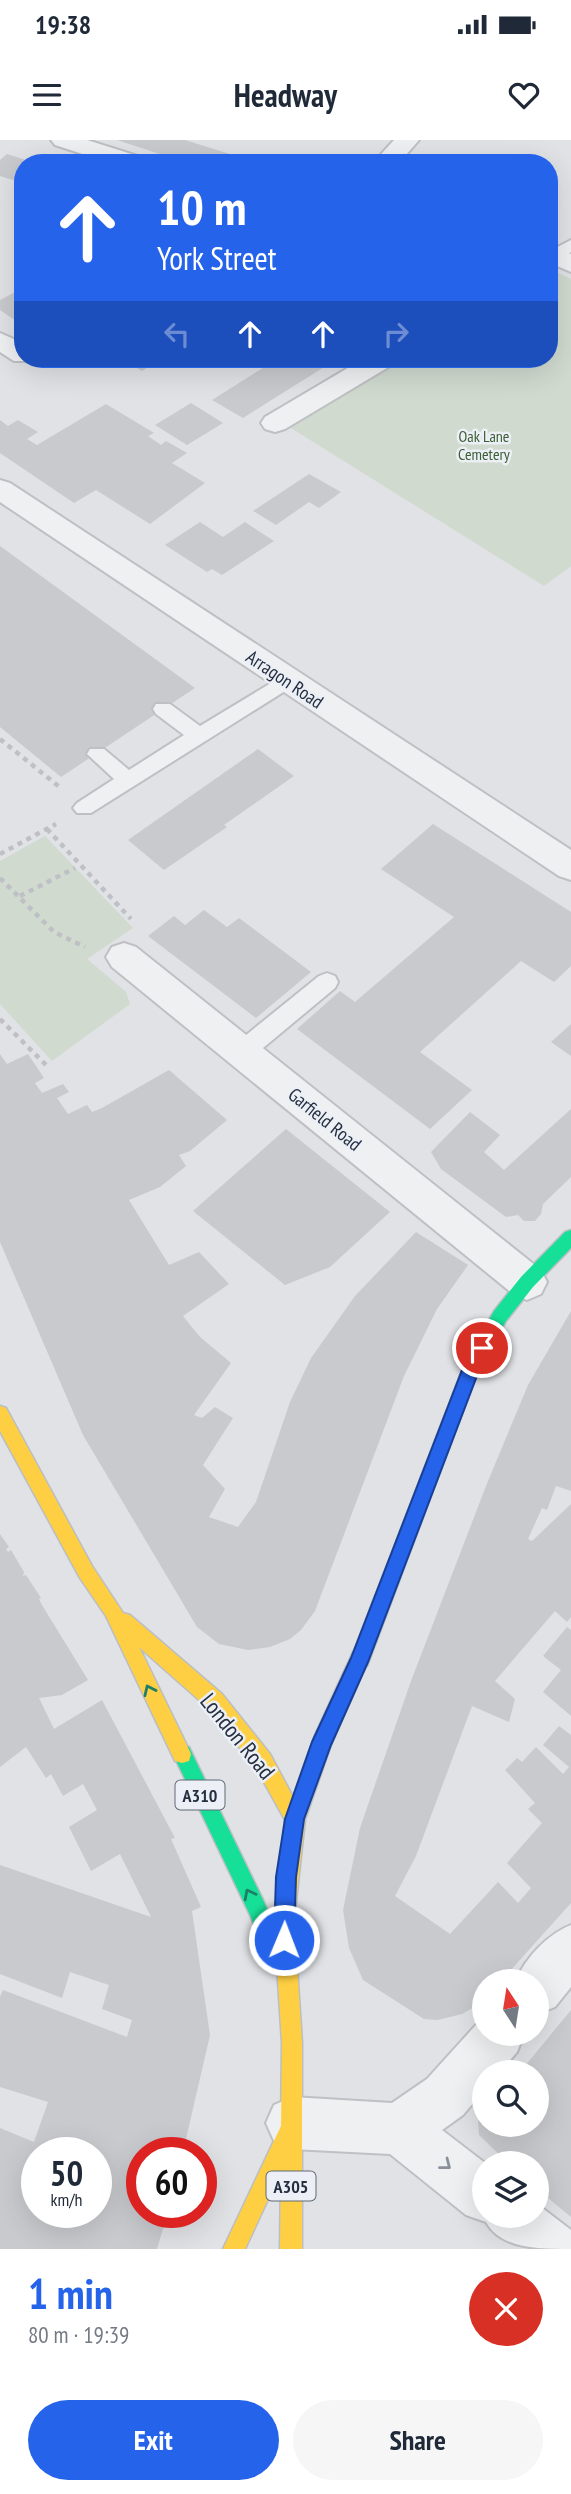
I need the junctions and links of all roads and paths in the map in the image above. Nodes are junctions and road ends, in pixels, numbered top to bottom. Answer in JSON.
{"nodes":[{"id":1,"x":63,"y":140,"type":"edge"},
{"id":2,"x":407,"y":140,"type":"edge"},
{"id":3,"x":107,"y":154,"type":"edge"},
{"id":4,"x":394,"y":154,"type":"edge"},
{"id":5,"x":367,"y":368,"type":"edge"},
{"id":6,"x":275,"y":422,"type":"dead end"},
{"id":7,"x":0,"y":489,"type":"edge"},
{"id":8,"x":286,"y":681,"type":"junction"},
{"id":9,"x":163,"y":709,"type":"dead end"},
{"id":10,"x":198,"y":735,"type":"junction"},
{"id":11,"x":0,"y":739,"type":"edge"},
{"id":12,"x":97,"y":754,"type":"dead end"},
{"id":13,"x":127,"y":779,"type":"junction"},
{"id":14,"x":84,"y":807,"type":"junction"},
{"id":15,"x":47,"y":829,"type":"junction"},
{"id":16,"x":0,"y":854,"type":"edge"},
{"id":17,"x":571,"y":867,"type":"edge"},
{"id":18,"x":75,"y":868,"type":"dead end"},
{"id":19,"x":0,"y":878,"type":"edge"},
{"id":20,"x":20,"y":896,"type":"junction"},
{"id":21,"x":124,"y":957,"type":"junction"},
{"id":22,"x":327,"y":982,"type":"dead end"},
{"id":23,"x":0,"y":1019,"type":"edge"},
{"id":24,"x":243,"y":1051,"type":"junction"},
{"id":25,"x":47,"y":1066,"type":"dead end"},
{"id":26,"x":571,"y":1237,"type":"edge"},
{"id":27,"x":527,"y":1282,"type":"junction"},
{"id":28,"x":0,"y":1414,"type":"edge"},
{"id":29,"x":112,"y":1610,"type":"junction"},
{"id":30,"x":295,"y":1819,"type":"junction"},
{"id":31,"x":571,"y":1949,"type":"edge"},
{"id":32,"x":550,"y":1974,"type":"edge"},
{"id":33,"x":286,"y":1980,"type":"junction"},
{"id":34,"x":489,"y":2046,"type":"edge"},
{"id":35,"x":292,"y":2123,"type":"junction"},
{"id":36,"x":399,"y":2129,"type":"junction"},
{"id":37,"x":472,"y":2186,"type":"edge"},
{"id":38,"x":526,"y":2228,"type":"edge"},
{"id":39,"x":234,"y":2249,"type":"edge"},
{"id":40,"x":291,"y":2249,"type":"edge"},
{"id":41,"x":553,"y":2249,"type":"edge"}],
"edges":[{"from":1,"to":3,"type":"street"},
{"from":2,"to":4,"type":"street"},
{"from":5,"to":6,"type":"street"},
{"from":7,"to":8,"type":"street","name":"Arragon Road"},
{"from":8,"to":10,"type":"lane"},
{"from":8,"to":17,"type":"street","name":"Arragon Road"},
{"from":9,"to":10,"type":"lane"},
{"from":10,"to":13,"type":"lane"},
{"from":11,"to":14,"type":"path"},
{"from":12,"to":13,"type":"lane"},
{"from":13,"to":14,"type":"lane"},
{"from":14,"to":15,"type":"path"},
{"from":15,"to":16,"type":"path"},
{"from":15,"to":21,"type":"path"},
{"from":18,"to":20,"type":"path"},
{"from":19,"to":20,"type":"path"},
{"from":20,"to":21,"type":"path"},
{"from":21,"to":24,"type":"street","name":"Garfield Road"},
{"from":22,"to":24,"type":"lane"},
{"from":23,"to":25,"type":"path"},
{"from":24,"to":27,"type":"street","name":"Garfield Road"},
{"from":26,"to":27,"type":"main road"},
{"from":27,"to":30,"type":"main road"},
{"from":28,"to":29,"type":"main road","name":"London Road","number":"A310"},
{"from":29,"to":30,"type":"main road","name":"London Road","number":"A310"},
{"from":33,"to":29,"type":"main road","name":"London Road","number":"A310","one_way":true},
{"from":30,"to":33,"type":"main road","name":"London Road","number":"A310"},
{"from":31,"to":32,"type":"street"},
{"from":33,"to":35,"type":"main road","name":"London Road","number":"A310"},
{"from":34,"to":36,"type":"street"},
{"from":35,"to":36,"type":"street"},
{"from":35,"to":39,"type":"main road","number":"A305"},
{"from":35,"to":40,"type":"main road","number":"A305"},
{"from":36,"to":37,"type":"street","one_way":true},
{"from":38,"to":41,"type":"street"}]}
